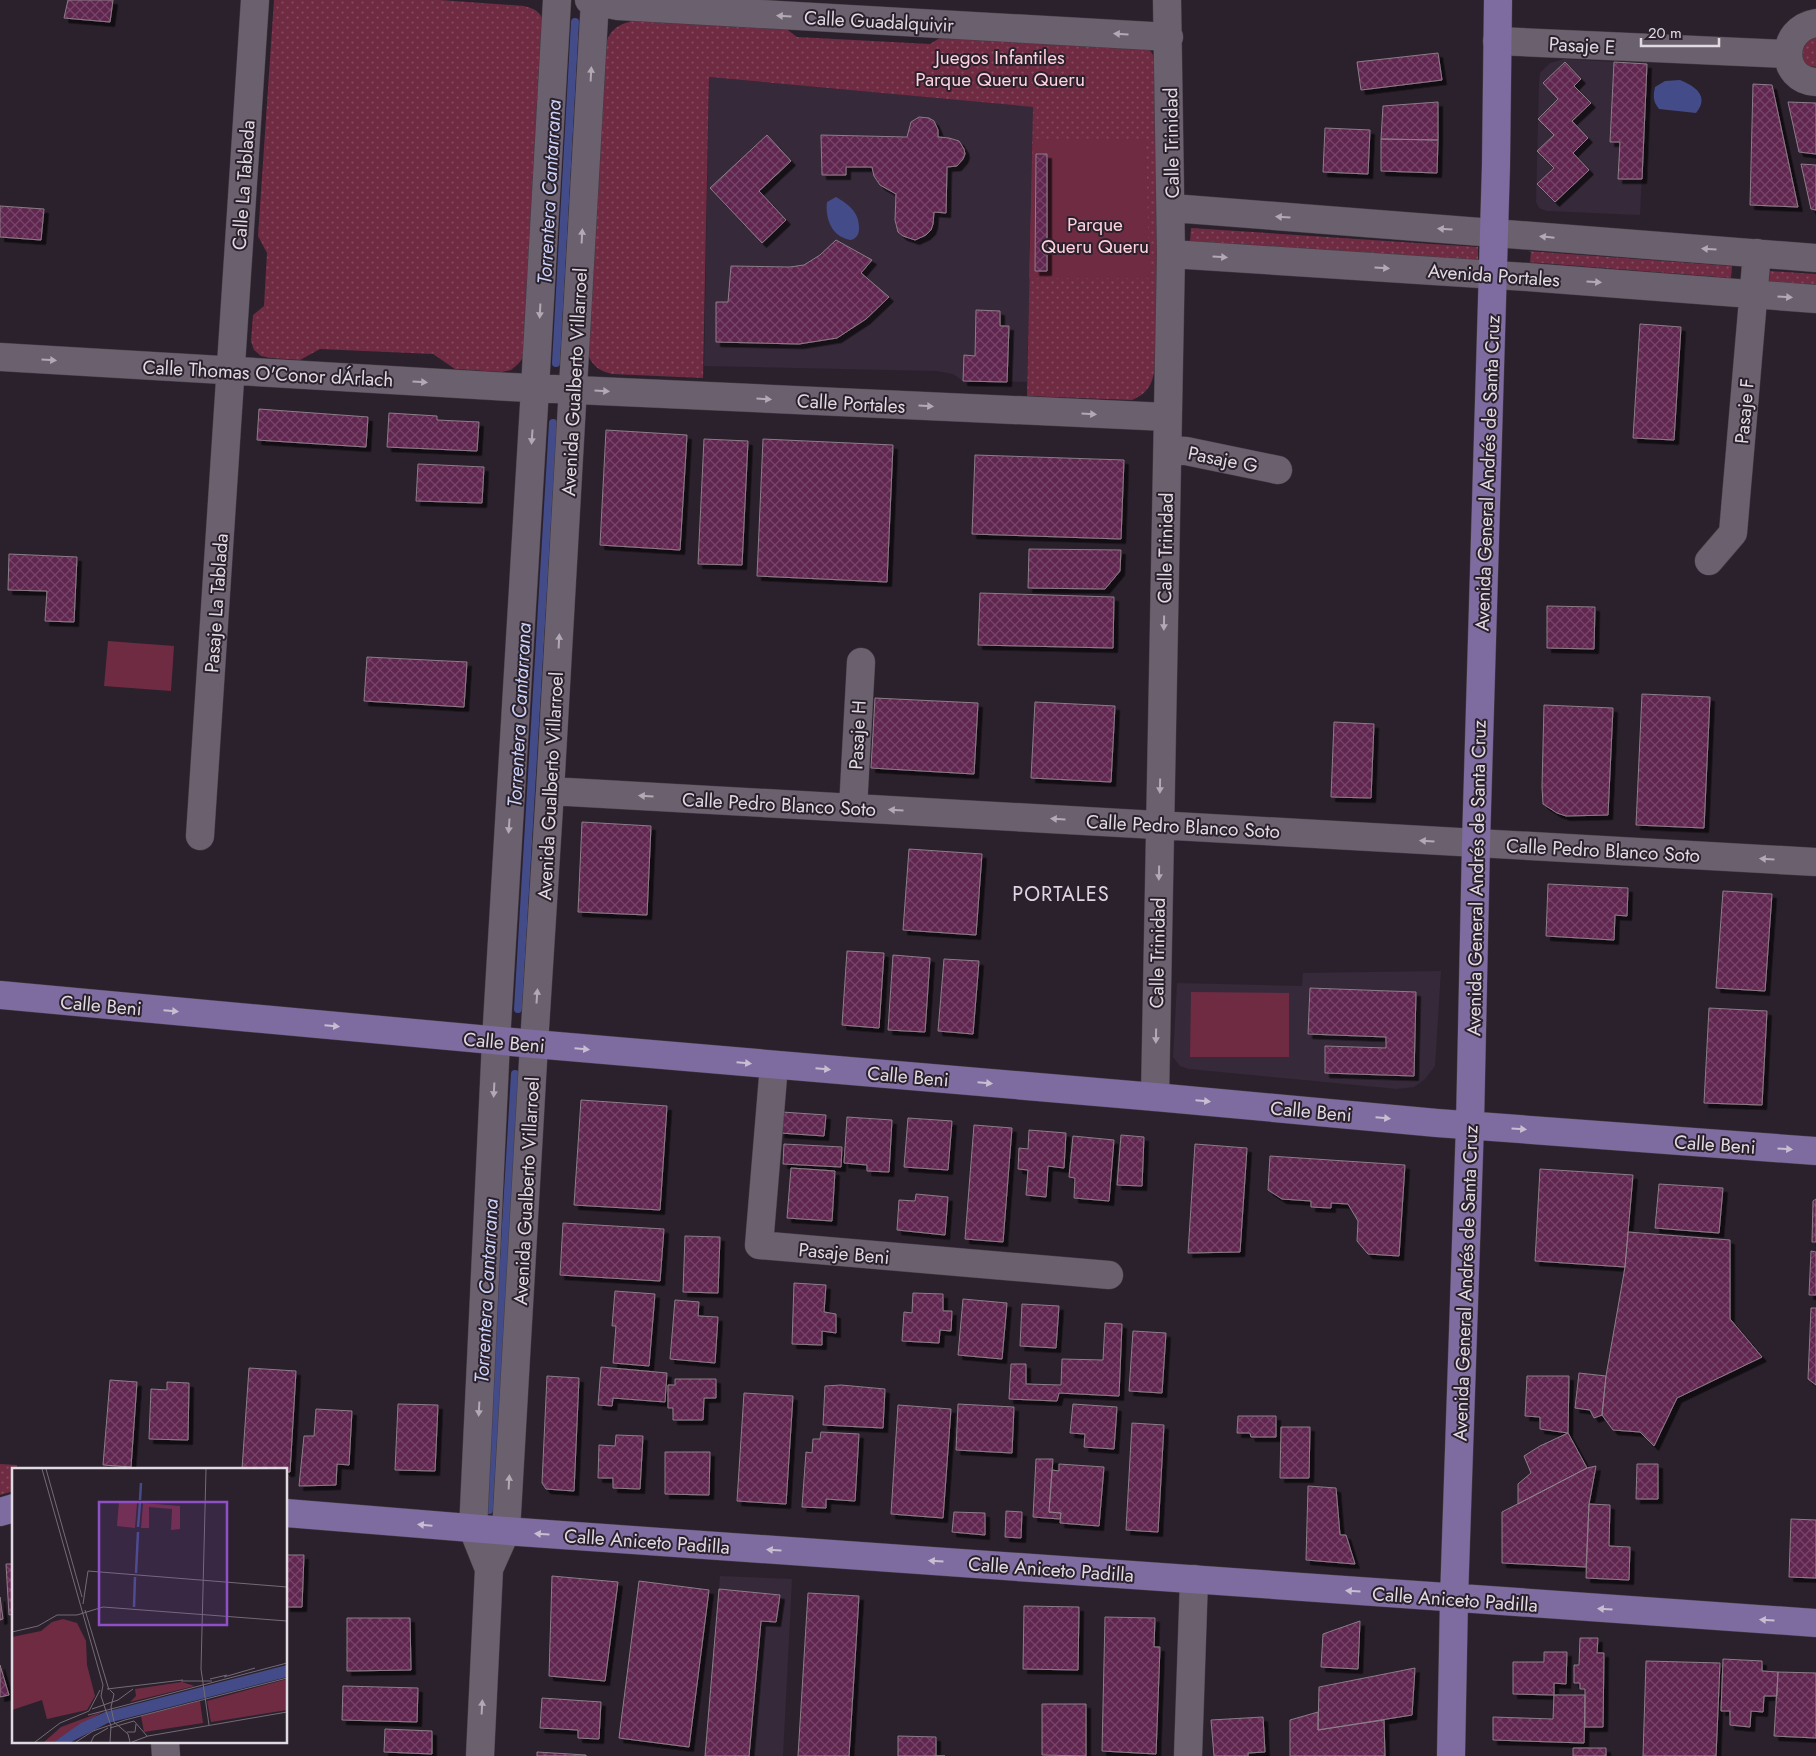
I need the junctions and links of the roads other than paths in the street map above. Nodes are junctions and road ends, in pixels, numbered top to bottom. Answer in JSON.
{"nodes":[{"id":1,"x":255,"y":0,"type":"edge"},
{"id":2,"x":557,"y":0,"type":"edge"},
{"id":3,"x":589,"y":0,"type":"edge"},
{"id":4,"x":595,"y":0,"type":"edge"},
{"id":5,"x":1167,"y":0,"type":"edge"},
{"id":6,"x":1498,"y":0,"type":"edge"},
{"id":7,"x":1816,"y":23,"type":"edge"},
{"id":8,"x":1169,"y":37,"type":"junction"},
{"id":9,"x":1497,"y":41,"type":"junction"},
{"id":10,"x":1788,"y":54,"type":"junction"},
{"id":11,"x":1816,"y":82,"type":"edge"},
{"id":12,"x":1172,"y":208,"type":"junction"},
{"id":13,"x":1494,"y":232,"type":"junction"},
{"id":14,"x":1757,"y":253,"type":"junction"},
{"id":15,"x":1171,"y":254,"type":"junction"},
{"id":16,"x":1816,"y":258,"type":"edge"},
{"id":17,"x":1493,"y":275,"type":"junction"},
{"id":18,"x":1754,"y":294,"type":"junction"},
{"id":19,"x":1816,"y":299,"type":"edge"},
{"id":20,"x":0,"y":357,"type":"edge"},
{"id":21,"x":232,"y":370,"type":"junction"},
{"id":22,"x":536,"y":388,"type":"junction"},
{"id":23,"x":573,"y":390,"type":"junction"},
{"id":24,"x":1167,"y":417,"type":"junction"},
{"id":25,"x":1168,"y":450,"type":"junction"},
{"id":26,"x":1278,"y":470,"type":"dead end"},
{"id":27,"x":1709,"y":561,"type":"dead end"},
{"id":28,"x":861,"y":662,"type":"dead end"},
{"id":29,"x":550,"y":791,"type":"junction"},
{"id":30,"x":853,"y":808,"type":"junction"},
{"id":31,"x":1159,"y":824,"type":"junction"},
{"id":32,"x":200,"y":836,"type":"dead end"},
{"id":33,"x":1476,"y":843,"type":"junction"},
{"id":34,"x":1816,"y":862,"type":"edge"},
{"id":35,"x":0,"y":995,"type":"edge"},
{"id":36,"x":496,"y":1041,"type":"junction"},
{"id":37,"x":534,"y":1044,"type":"junction"},
{"id":38,"x":774,"y":1065,"type":"junction"},
{"id":39,"x":1155,"y":1097,"type":"junction"},
{"id":40,"x":1470,"y":1124,"type":"junction"},
{"id":41,"x":1816,"y":1151,"type":"edge"},
{"id":42,"x":1109,"y":1275,"type":"dead end"},
{"id":43,"x":288,"y":1514,"type":"edge"},
{"id":44,"x":473,"y":1529,"type":"junction"},
{"id":45,"x":506,"y":1531,"type":"junction"},
{"id":46,"x":489,"y":1569,"type":"junction"},
{"id":47,"x":1194,"y":1579,"type":"junction"},
{"id":48,"x":1454,"y":1599,"type":"junction"},
{"id":49,"x":1816,"y":1623,"type":"edge"},
{"id":50,"x":480,"y":1756,"type":"edge"},
{"id":51,"x":1188,"y":1756,"type":"edge"},
{"id":52,"x":1451,"y":1756,"type":"edge"}],
"edges":[{"from":1,"to":21,"type":"street","name":"Calle La Tablada"},
{"from":2,"to":22,"type":"street","name":"Avenida Gualberto Villarroel","one_way":true},
{"from":3,"to":4,"type":"street","name":"Calle Guadalquivir"},
{"from":8,"to":4,"type":"street","name":"Calle Guadalquivir","one_way":true},
{"from":23,"to":4,"type":"street","name":"Avenida Gualberto Villarroel","one_way":true},
{"from":5,"to":8,"type":"street","name":"Calle Trinidad"},
{"from":6,"to":9,"type":"main road","name":"Avenida General Andrés de Santa Cruz"},
{"from":7,"to":10,"type":"street"},
{"from":8,"to":12,"type":"street","name":"Calle Trinidad"},
{"from":9,"to":10,"type":"street","name":"Pasaje E"},
{"from":9,"to":13,"type":"main road","name":"Avenida General Andrés de Santa Cruz"},
{"from":10,"to":11,"type":"street"},
{"from":13,"to":12,"type":"street","one_way":true},
{"from":12,"to":15,"type":"street","name":"Calle Trinidad"},
{"from":14,"to":13,"type":"street","one_way":true},
{"from":13,"to":17,"type":"main road","name":"Avenida General Andrés de Santa Cruz"},
{"from":14,"to":16,"type":"street"},
{"from":14,"to":18,"type":"street","name":"Pasaje F"},
{"from":15,"to":17,"type":"street","name":"Avenida Portales","one_way":true},
{"from":15,"to":24,"type":"street","name":"Calle Trinidad"},
{"from":17,"to":18,"type":"street","name":"Avenida Portales","one_way":true},
{"from":17,"to":33,"type":"main road","name":"Avenida General Andrés de Santa Cruz"},
{"from":18,"to":19,"type":"street","name":"Avenida Portales","one_way":true},
{"from":18,"to":27,"type":"street","name":"Pasaje F"},
{"from":20,"to":21,"type":"street","name":"Calle Thomas O'Conor dÁrlach","one_way":true},
{"from":21,"to":22,"type":"street","name":"Calle Thomas O'Conor dÁrlach","one_way":true},
{"from":21,"to":32,"type":"street","name":"Pasaje La Tablada"},
{"from":22,"to":23,"type":"street","name":"Calle Portales"},
{"from":22,"to":36,"type":"street","name":"Avenida Gualberto Villarroel","one_way":true},
{"from":23,"to":24,"type":"street","name":"Calle Portales","one_way":true},
{"from":29,"to":23,"type":"street","name":"Avenida Gualberto Villarroel","one_way":true},
{"from":24,"to":25,"type":"street","name":"Calle Trinidad"},
{"from":25,"to":26,"type":"street","name":"Pasaje G"},
{"from":25,"to":31,"type":"street","name":"Calle Trinidad","one_way":true},
{"from":28,"to":30,"type":"street","name":"Pasaje H"},
{"from":30,"to":29,"type":"street","name":"Calle Pedro Blanco Soto","one_way":true},
{"from":37,"to":29,"type":"street","name":"Avenida Gualberto Villarroel","one_way":true},
{"from":31,"to":30,"type":"street","name":"Calle Pedro Blanco Soto","one_way":true},
{"from":33,"to":31,"type":"street","name":"Calle Pedro Blanco Soto","one_way":true},
{"from":31,"to":39,"type":"street","name":"Calle Trinidad","one_way":true},
{"from":34,"to":33,"type":"street","name":"Calle Pedro Blanco Soto","one_way":true},
{"from":33,"to":40,"type":"main road","name":"Avenida General Andrés de Santa Cruz"},
{"from":35,"to":36,"type":"main road","name":"Calle Beni","one_way":true},
{"from":36,"to":37,"type":"main road","name":"Calle Beni"},
{"from":36,"to":44,"type":"street","name":"Avenida Gualberto Villarroel","one_way":true},
{"from":37,"to":38,"type":"main road","name":"Calle Beni","one_way":true},
{"from":45,"to":37,"type":"street","name":"Avenida Gualberto Villarroel","one_way":true},
{"from":38,"to":39,"type":"main road","name":"Calle Beni","one_way":true},
{"from":38,"to":42,"type":"street","name":"Pasaje Beni"},
{"from":39,"to":40,"type":"main road","name":"Calle Beni","one_way":true},
{"from":40,"to":41,"type":"main road","name":"Calle Beni","one_way":true},
{"from":40,"to":48,"type":"main road","name":"Avenida General Andrés de Santa Cruz"},
{"from":44,"to":43,"type":"main road","name":"Calle Aniceto Padilla","one_way":true},
{"from":44,"to":45,"type":"main road","name":"Calle Aniceto Padilla"},
{"from":44,"to":46,"type":"street","name":"Avenida Gualberto Villarroel"},
{"from":45,"to":46,"type":"street","name":"Avenida Gualberto Villarroel"},
{"from":47,"to":45,"type":"main road","name":"Calle Aniceto Padilla","one_way":true},
{"from":50,"to":46,"type":"street","name":"Avenida Gualberto Villarroel","one_way":true},
{"from":48,"to":47,"type":"main road","name":"Calle Aniceto Padilla","one_way":true},
{"from":47,"to":51,"type":"street"},
{"from":49,"to":48,"type":"main road","name":"Calle Aniceto Padilla","one_way":true},
{"from":48,"to":52,"type":"main road","name":"Avenida General Andrés de Santa Cruz"}]}
